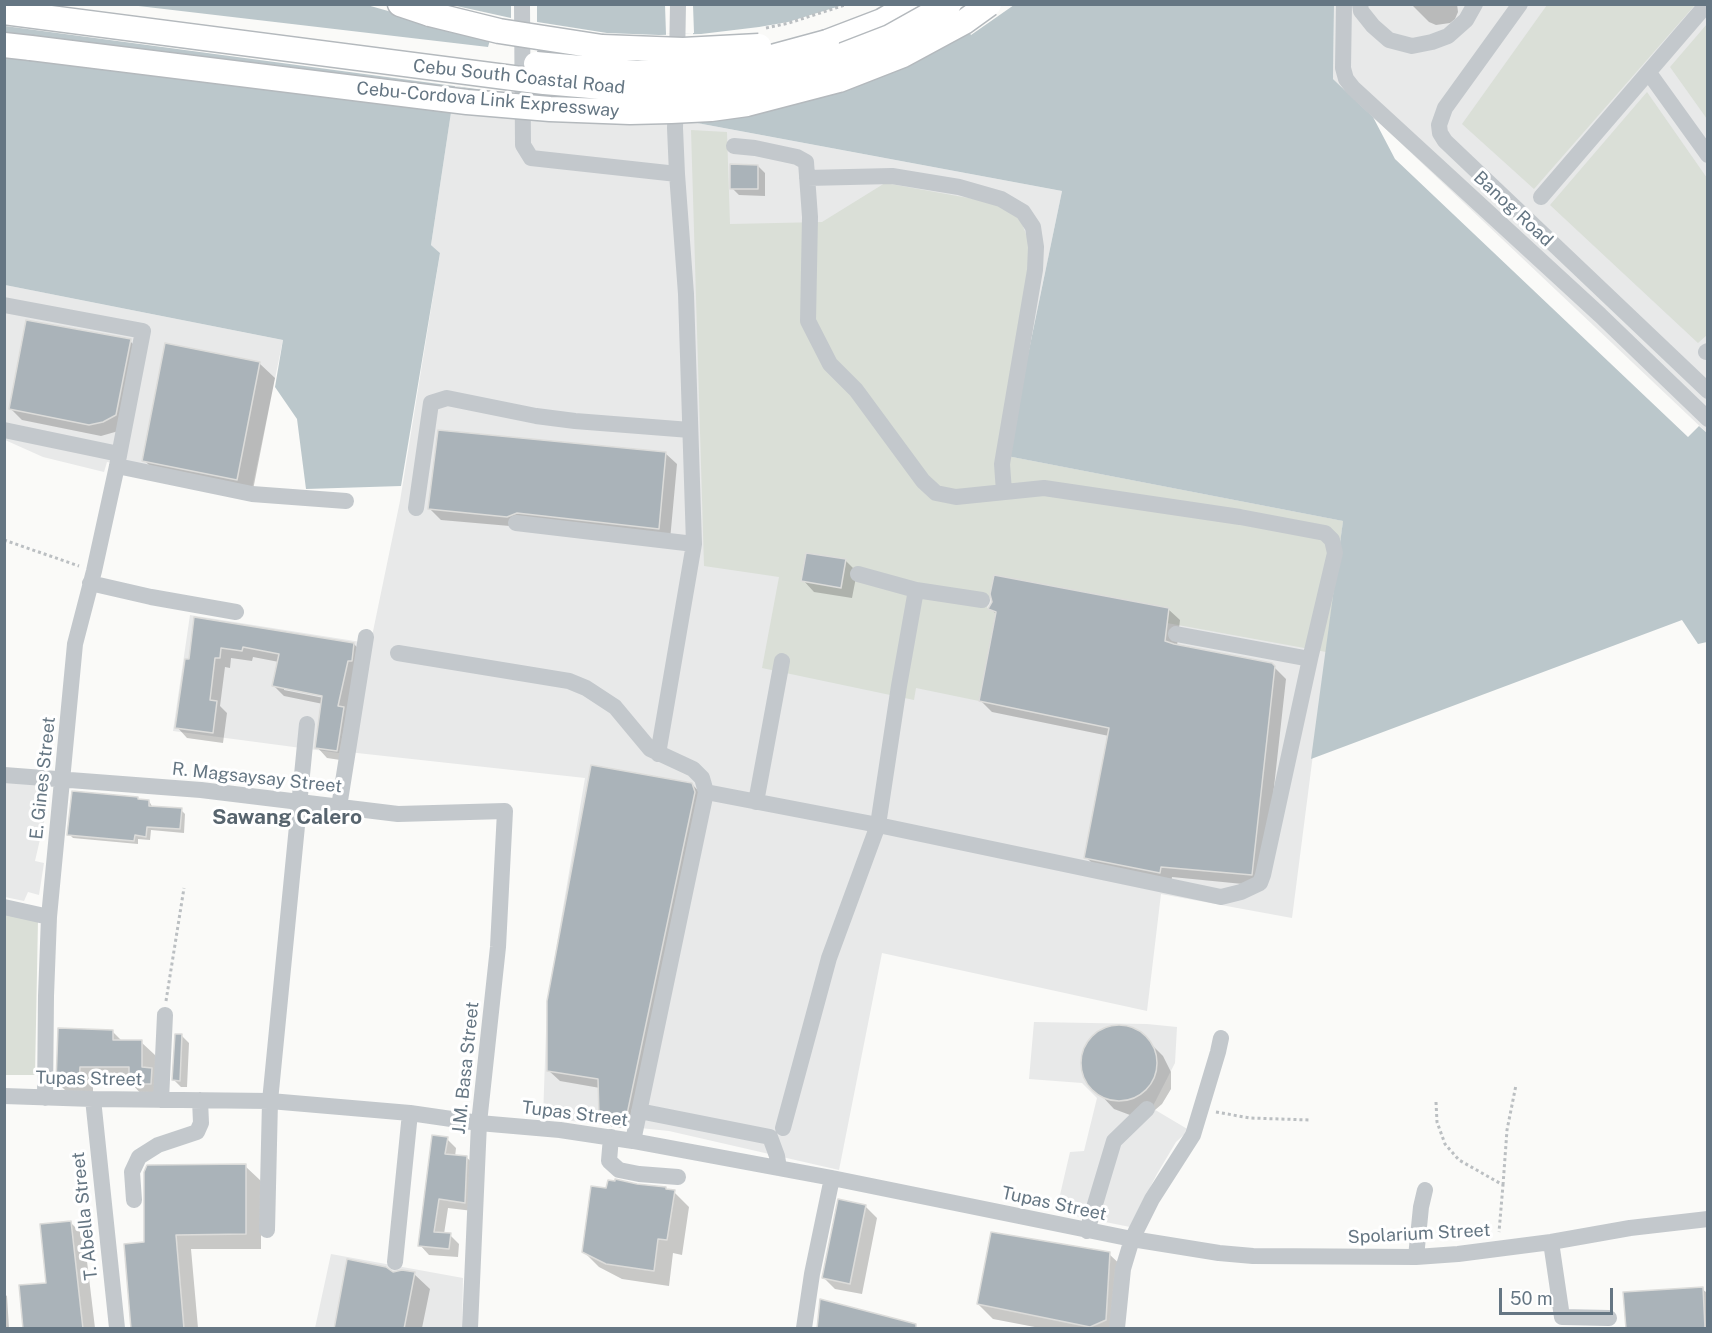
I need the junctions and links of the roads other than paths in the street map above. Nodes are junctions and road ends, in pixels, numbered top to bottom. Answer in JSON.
{"nodes":[{"id":1,"x":72,"y":4,"type":"edge"},
{"id":2,"x":400,"y":4,"type":"edge"},
{"id":3,"x":522,"y":4,"type":"edge"},
{"id":4,"x":678,"y":4,"type":"edge"},
{"id":5,"x":912,"y":4,"type":"edge"},
{"id":6,"x":949,"y":4,"type":"edge"},
{"id":7,"x":989,"y":4,"type":"edge"},
{"id":8,"x":1344,"y":4,"type":"edge"},
{"id":9,"x":1360,"y":4,"type":"edge"},
{"id":10,"x":1475,"y":4,"type":"edge"},
{"id":11,"x":1520,"y":4,"type":"edge"},
{"id":12,"x":1707,"y":4,"type":"edge"},
{"id":13,"x":4,"y":12,"type":"edge"},
{"id":14,"x":833,"y":40,"type":"junction"},
{"id":15,"x":4,"y":45,"type":"edge"},
{"id":16,"x":1649,"y":73,"type":"junction"},
{"id":17,"x":734,"y":147,"type":"dead end"},
{"id":18,"x":1707,"y":155,"type":"edge"},
{"id":19,"x":677,"y":174,"type":"junction"},
{"id":20,"x":807,"y":178,"type":"junction"},
{"id":21,"x":1541,"y":197,"type":"dead end"},
{"id":22,"x":4,"y":305,"type":"edge"},
{"id":23,"x":1707,"y":391,"type":"edge"},
{"id":24,"x":1707,"y":419,"type":"edge"},
{"id":25,"x":4,"y":430,"type":"edge"},
{"id":26,"x":690,"y":430,"type":"junction"},
{"id":27,"x":118,"y":460,"type":"junction"},
{"id":28,"x":1004,"y":492,"type":"junction"},
{"id":29,"x":346,"y":501,"type":"dead end"},
{"id":30,"x":416,"y":508,"type":"dead end"},
{"id":31,"x":516,"y":523,"type":"dead end"},
{"id":32,"x":693,"y":544,"type":"junction"},
{"id":33,"x":858,"y":574,"type":"dead end"},
{"id":34,"x":92,"y":577,"type":"junction"},
{"id":35,"x":916,"y":590,"type":"junction"},
{"id":36,"x":982,"y":600,"type":"dead end"},
{"id":37,"x":236,"y":612,"type":"dead end"},
{"id":38,"x":1176,"y":634,"type":"dead end"},
{"id":39,"x":366,"y":637,"type":"dead end"},
{"id":40,"x":398,"y":653,"type":"dead end"},
{"id":41,"x":1310,"y":658,"type":"junction"},
{"id":42,"x":782,"y":661,"type":"dead end"},
{"id":43,"x":307,"y":724,"type":"dead end"},
{"id":44,"x":658,"y":754,"type":"junction"},
{"id":45,"x":4,"y":775,"type":"edge"},
{"id":46,"x":63,"y":780,"type":"junction"},
{"id":47,"x":706,"y":792,"type":"junction"},
{"id":48,"x":298,"y":802,"type":"junction"},
{"id":49,"x":756,"y":802,"type":"junction"},
{"id":50,"x":339,"y":807,"type":"junction"},
{"id":51,"x":505,"y":812,"type":"joint"},
{"id":52,"x":878,"y":825,"type":"junction"},
{"id":53,"x":4,"y":907,"type":"edge"},
{"id":54,"x":49,"y":917,"type":"junction"},
{"id":55,"x":165,"y":1015,"type":"road end"},
{"id":56,"x":1221,"y":1038,"type":"dead end"},
{"id":57,"x":4,"y":1096,"type":"edge"},
{"id":58,"x":45,"y":1098,"type":"junction"},
{"id":59,"x":93,"y":1099,"type":"junction"},
{"id":60,"x":161,"y":1100,"type":"junction"},
{"id":61,"x":200,"y":1100,"type":"junction"},
{"id":62,"x":270,"y":1101,"type":"junction"},
{"id":63,"x":1147,"y":1109,"type":"dead end"},
{"id":64,"x":639,"y":1111,"type":"junction"},
{"id":65,"x":410,"y":1113,"type":"junction"},
{"id":66,"x":479,"y":1123,"type":"junction"},
{"id":67,"x":783,"y":1128,"type":"dead end"},
{"id":68,"x":611,"y":1137,"type":"junction"},
{"id":69,"x":633,"y":1141,"type":"junction"},
{"id":70,"x":778,"y":1168,"type":"junction"},
{"id":71,"x":678,"y":1178,"type":"dead end"},
{"id":72,"x":832,"y":1178,"type":"junction"},
{"id":73,"x":1425,"y":1190,"type":"dead end"},
{"id":74,"x":134,"y":1200,"type":"dead end"},
{"id":75,"x":1707,"y":1219,"type":"edge"},
{"id":76,"x":267,"y":1230,"type":"dead end"},
{"id":77,"x":1087,"y":1231,"type":"junction"},
{"id":78,"x":1132,"y":1239,"type":"junction"},
{"id":79,"x":1551,"y":1242,"type":"junction"},
{"id":80,"x":1416,"y":1257,"type":"junction"},
{"id":81,"x":395,"y":1262,"type":"dead end"},
{"id":82,"x":1609,"y":1318,"type":"dead end"},
{"id":83,"x":117,"y":1329,"type":"edge"},
{"id":84,"x":470,"y":1329,"type":"edge"},
{"id":85,"x":804,"y":1329,"type":"edge"},
{"id":86,"x":1117,"y":1329,"type":"edge"}],
"edges":[{"from":1,"to":14,"type":"highway","name":"Cebu South Coastal Road","bridge":true},
{"from":2,"to":14,"type":"highway","bridge":true},
{"from":3,"to":19,"type":"street"},
{"from":4,"to":19,"type":"street"},
{"from":5,"to":14,"type":"highway","name":"Cebu South Coastal Road"},
{"from":6,"to":13,"type":"highway","name":"Cebu South Coastal Road","bridge":true},
{"from":7,"to":15,"type":"highway","name":"Cebu-Cordova Link Expressway","bridge":true},
{"from":8,"to":24,"type":"street","name":"Banog Road"},
{"from":9,"to":10,"type":"street"},
{"from":11,"to":23,"type":"street"},
{"from":12,"to":16,"type":"street"},
{"from":16,"to":18,"type":"street"},
{"from":16,"to":21,"type":"street"},
{"from":17,"to":20,"type":"street"},
{"from":19,"to":26,"type":"street"},
{"from":20,"to":28,"type":"street"},
{"from":20,"to":28,"type":"street"},
{"from":22,"to":27,"type":"street","name":"E. Gines Street"},
{"from":25,"to":27,"type":"street"},
{"from":26,"to":30,"type":"street"},
{"from":26,"to":32,"type":"street"},
{"from":27,"to":29,"type":"street"},
{"from":27,"to":34,"type":"street","name":"E. Gines Street"},
{"from":28,"to":41,"type":"street"},
{"from":31,"to":32,"type":"street"},
{"from":32,"to":44,"type":"street"},
{"from":33,"to":35,"type":"street"},
{"from":34,"to":37,"type":"street"},
{"from":34,"to":46,"type":"street","name":"E. Gines Street"},
{"from":35,"to":36,"type":"street"},
{"from":35,"to":52,"type":"street"},
{"from":38,"to":41,"type":"street"},
{"from":39,"to":50,"type":"street"},
{"from":40,"to":44,"type":"street"},
{"from":41,"to":52,"type":"street"},
{"from":42,"to":49,"type":"street"},
{"from":43,"to":48,"type":"street"},
{"from":44,"to":47,"type":"street"},
{"from":45,"to":46,"type":"street","name":"R. Magsaysay Street"},
{"from":46,"to":48,"type":"street","name":"R. Magsaysay Street"},
{"from":46,"to":54,"type":"street","name":"E. Gines Street"},
{"from":47,"to":49,"type":"street"},
{"from":47,"to":64,"type":"street"},
{"from":48,"to":50,"type":"street","name":"R. Magsaysay Street"},
{"from":48,"to":62,"type":"street"},
{"from":49,"to":52,"type":"street"},
{"from":50,"to":51,"type":"street","name":"R. Magsaysay Street"},
{"from":51,"to":66,"type":"street","name":"J.M. Basa Street"},
{"from":52,"to":67,"type":"street"},
{"from":53,"to":54,"type":"street"},
{"from":54,"to":58,"type":"street","name":"E. Gines Street"},
{"from":55,"to":60,"type":"street"},
{"from":56,"to":78,"type":"street"},
{"from":57,"to":58,"type":"street","name":"Tupas Street"},
{"from":58,"to":59,"type":"street","name":"Tupas Street"},
{"from":59,"to":60,"type":"street","name":"Tupas Street"},
{"from":59,"to":83,"type":"street","name":"T. Abella Street"},
{"from":60,"to":61,"type":"street","name":"Tupas Street"},
{"from":61,"to":62,"type":"street","name":"Tupas Street"},
{"from":61,"to":74,"type":"street"},
{"from":62,"to":65,"type":"street","name":"Tupas Street"},
{"from":62,"to":76,"type":"street"},
{"from":63,"to":77,"type":"street"},
{"from":64,"to":69,"type":"street"},
{"from":64,"to":70,"type":"street"},
{"from":65,"to":66,"type":"street","name":"Tupas Street"},
{"from":65,"to":81,"type":"street"},
{"from":66,"to":68,"type":"street","name":"Tupas Street"},
{"from":66,"to":84,"type":"street","name":"J.M. Basa Street"},
{"from":68,"to":69,"type":"street","name":"Tupas Street"},
{"from":68,"to":71,"type":"street"},
{"from":69,"to":70,"type":"street","name":"Tupas Street"},
{"from":70,"to":72,"type":"street","name":"Tupas Street"},
{"from":72,"to":77,"type":"street","name":"Tupas Street"},
{"from":72,"to":85,"type":"street"},
{"from":73,"to":80,"type":"street"},
{"from":75,"to":79,"type":"street","name":"Spolarium Street"},
{"from":77,"to":78,"type":"street","name":"Tupas Street"},
{"from":78,"to":80,"type":"street","name":"Spolarium Street"},
{"from":78,"to":86,"type":"street"},
{"from":79,"to":80,"type":"street","name":"Spolarium Street"},
{"from":79,"to":82,"type":"street"}]}
